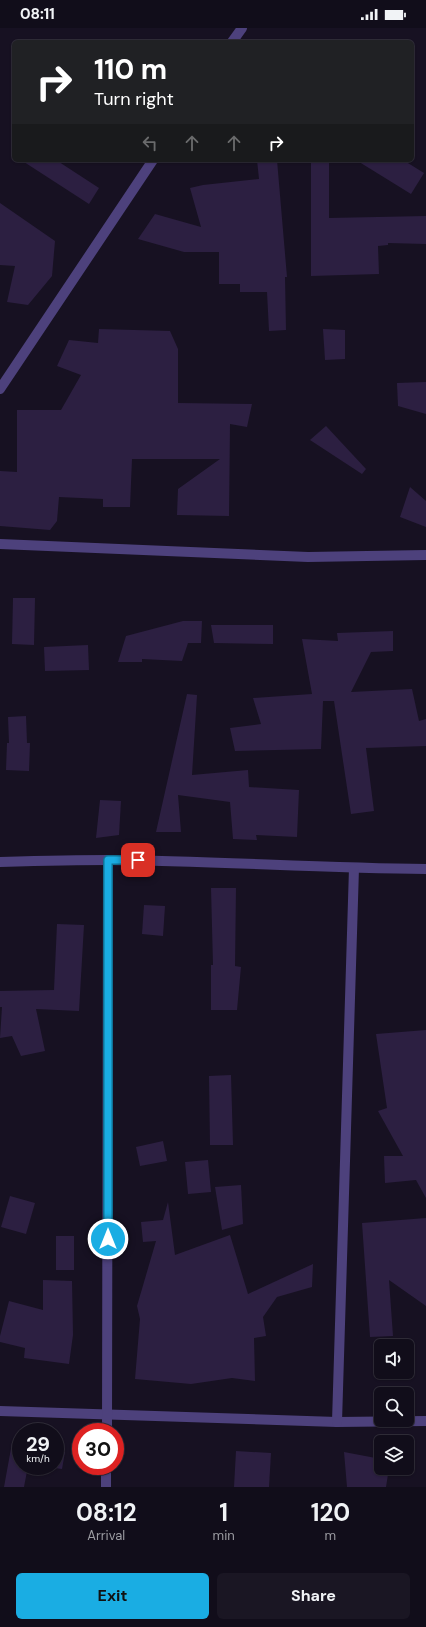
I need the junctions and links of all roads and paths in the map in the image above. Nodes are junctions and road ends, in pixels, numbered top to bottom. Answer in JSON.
{"nodes":[{"id":1,"x":242,"y":28,"type":"edge"},
{"id":2,"x":233,"y":40,"type":"edge"},
{"id":3,"x":152,"y":162,"type":"edge"},
{"id":4,"x":0,"y":389,"type":"edge"},
{"id":5,"x":0,"y":544,"type":"edge"},
{"id":6,"x":426,"y":555,"type":"edge"},
{"id":7,"x":108,"y":860,"type":"junction"},
{"id":8,"x":0,"y":862,"type":"edge"},
{"id":9,"x":354,"y":868,"type":"junction"},
{"id":10,"x":426,"y":869,"type":"edge"},
{"id":11,"x":0,"y":1411,"type":"edge"},
{"id":12,"x":108,"y":1413,"type":"junction"},
{"id":13,"x":426,"y":1421,"type":"edge"},
{"id":14,"x":337,"y":1422,"type":"junction"},
{"id":15,"x":107,"y":1423,"type":"edge"},
{"id":16,"x":106,"y":1475,"type":"edge"},
{"id":17,"x":106,"y":1487,"type":"edge"}],
"edges":[{"from":1,"to":2,"type":"street"},
{"from":3,"to":4,"type":"street"},
{"from":5,"to":6,"type":"street"},
{"from":7,"to":8,"type":"street"},
{"from":7,"to":9,"type":"street"},
{"from":7,"to":12,"type":"street"},
{"from":9,"to":10,"type":"street"},
{"from":9,"to":14,"type":"street"},
{"from":11,"to":12,"type":"street"},
{"from":12,"to":14,"type":"street"},
{"from":12,"to":15,"type":"street"},
{"from":13,"to":14,"type":"street"},
{"from":16,"to":17,"type":"street"}]}
